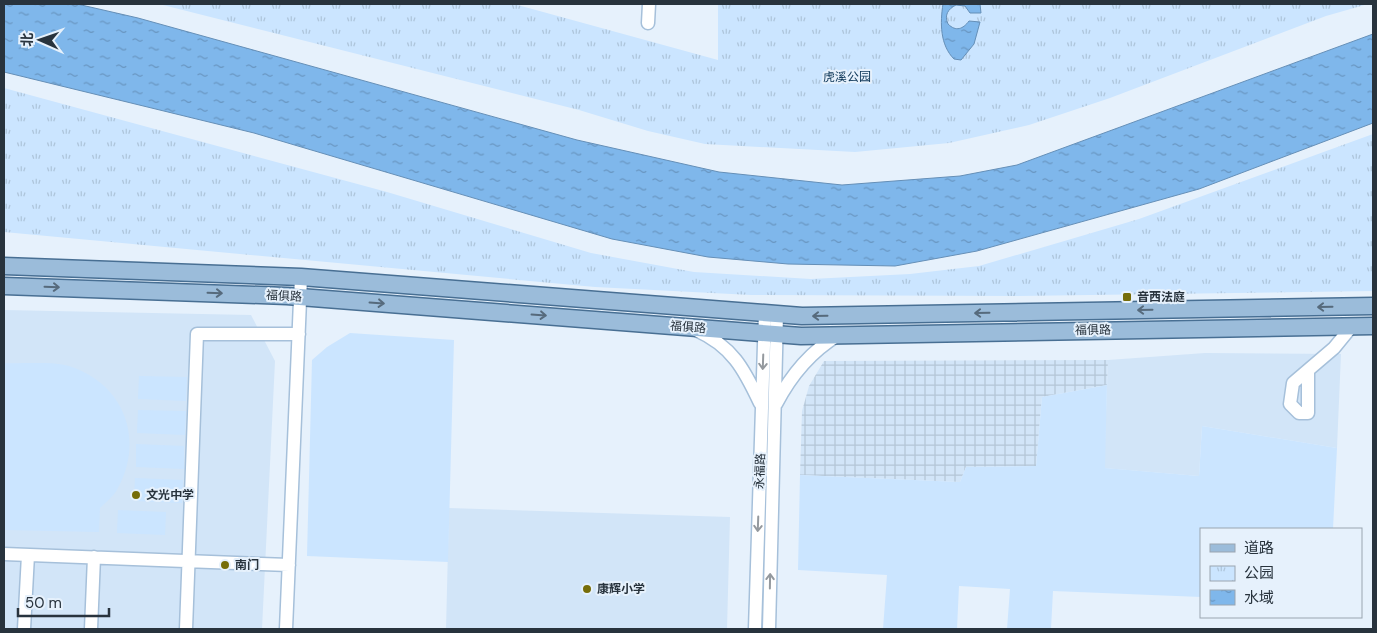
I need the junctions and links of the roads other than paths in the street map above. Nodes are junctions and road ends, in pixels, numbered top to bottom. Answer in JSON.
{"nodes":[{"id":1,"x":649,"y":4,"type":"edge"},
{"id":2,"x":648,"y":23,"type":"dead end"},
{"id":3,"x":4,"y":266,"type":"edge"},
{"id":4,"x":302,"y":277,"type":"junction"},
{"id":5,"x":4,"y":286,"type":"edge"},
{"id":6,"x":301,"y":297,"type":"junction"},
{"id":7,"x":1373,"y":306,"type":"edge"},
{"id":8,"x":771,"y":314,"type":"junction"},
{"id":9,"x":687,"y":326,"type":"junction"},
{"id":10,"x":1352,"y":326,"type":"junction"},
{"id":11,"x":1373,"y":326,"type":"edge"},
{"id":12,"x":770,"y":333,"type":"junction"},
{"id":13,"x":299,"y":334,"type":"junction"},
{"id":14,"x":839,"y":335,"type":"junction"},
{"id":15,"x":1308,"y":371,"type":"dead end"},
{"id":16,"x":768,"y":407,"type":"junction"},
{"id":17,"x":4,"y":554,"type":"edge"},
{"id":18,"x":28,"y":555,"type":"junction"},
{"id":19,"x":94,"y":557,"type":"junction"},
{"id":20,"x":188,"y":560,"type":"junction"},
{"id":21,"x":289,"y":565,"type":"junction"},
{"id":22,"x":24,"y":629,"type":"edge"},
{"id":23,"x":92,"y":629,"type":"edge"},
{"id":24,"x":186,"y":629,"type":"edge"},
{"id":25,"x":286,"y":629,"type":"edge"},
{"id":26,"x":755,"y":629,"type":"edge"},
{"id":27,"x":769,"y":629,"type":"edge"}],
"edges":[{"from":1,"to":2,"type":"street"},
{"from":3,"to":4,"type":"main road","name":"福俱路"},
{"from":4,"to":6,"type":"street"},
{"from":4,"to":8,"type":"main road","name":"福俱路"},
{"from":5,"to":6,"type":"main road","name":"福俱路","one_way":true},
{"from":6,"to":9,"type":"main road","name":"福俱路","one_way":true},
{"from":6,"to":13,"type":"street"},
{"from":7,"to":8,"type":"main road","name":"福俱路","one_way":true},
{"from":8,"to":12,"type":"street","name":"永福路"},
{"from":9,"to":12,"type":"main road","name":"福俱路"},
{"from":9,"to":16,"type":"street"},
{"from":10,"to":11,"type":"main road","name":"福俱路"},
{"from":10,"to":14,"type":"main road","name":"福俱路"},
{"from":10,"to":15,"type":"street"},
{"from":12,"to":14,"type":"main road","name":"福俱路"},
{"from":12,"to":16,"type":"street","name":"永福路"},
{"from":13,"to":20,"type":"street"},
{"from":13,"to":21,"type":"street"},
{"from":14,"to":16,"type":"street"},
{"from":16,"to":26,"type":"street","name":"永福路","one_way":true},
{"from":27,"to":16,"type":"street","name":"永福路","one_way":true},
{"from":17,"to":18,"type":"street"},
{"from":18,"to":19,"type":"street"},
{"from":18,"to":22,"type":"street"},
{"from":19,"to":20,"type":"street"},
{"from":19,"to":23,"type":"street"},
{"from":20,"to":21,"type":"street"},
{"from":20,"to":24,"type":"street"},
{"from":21,"to":25,"type":"street"}]}
